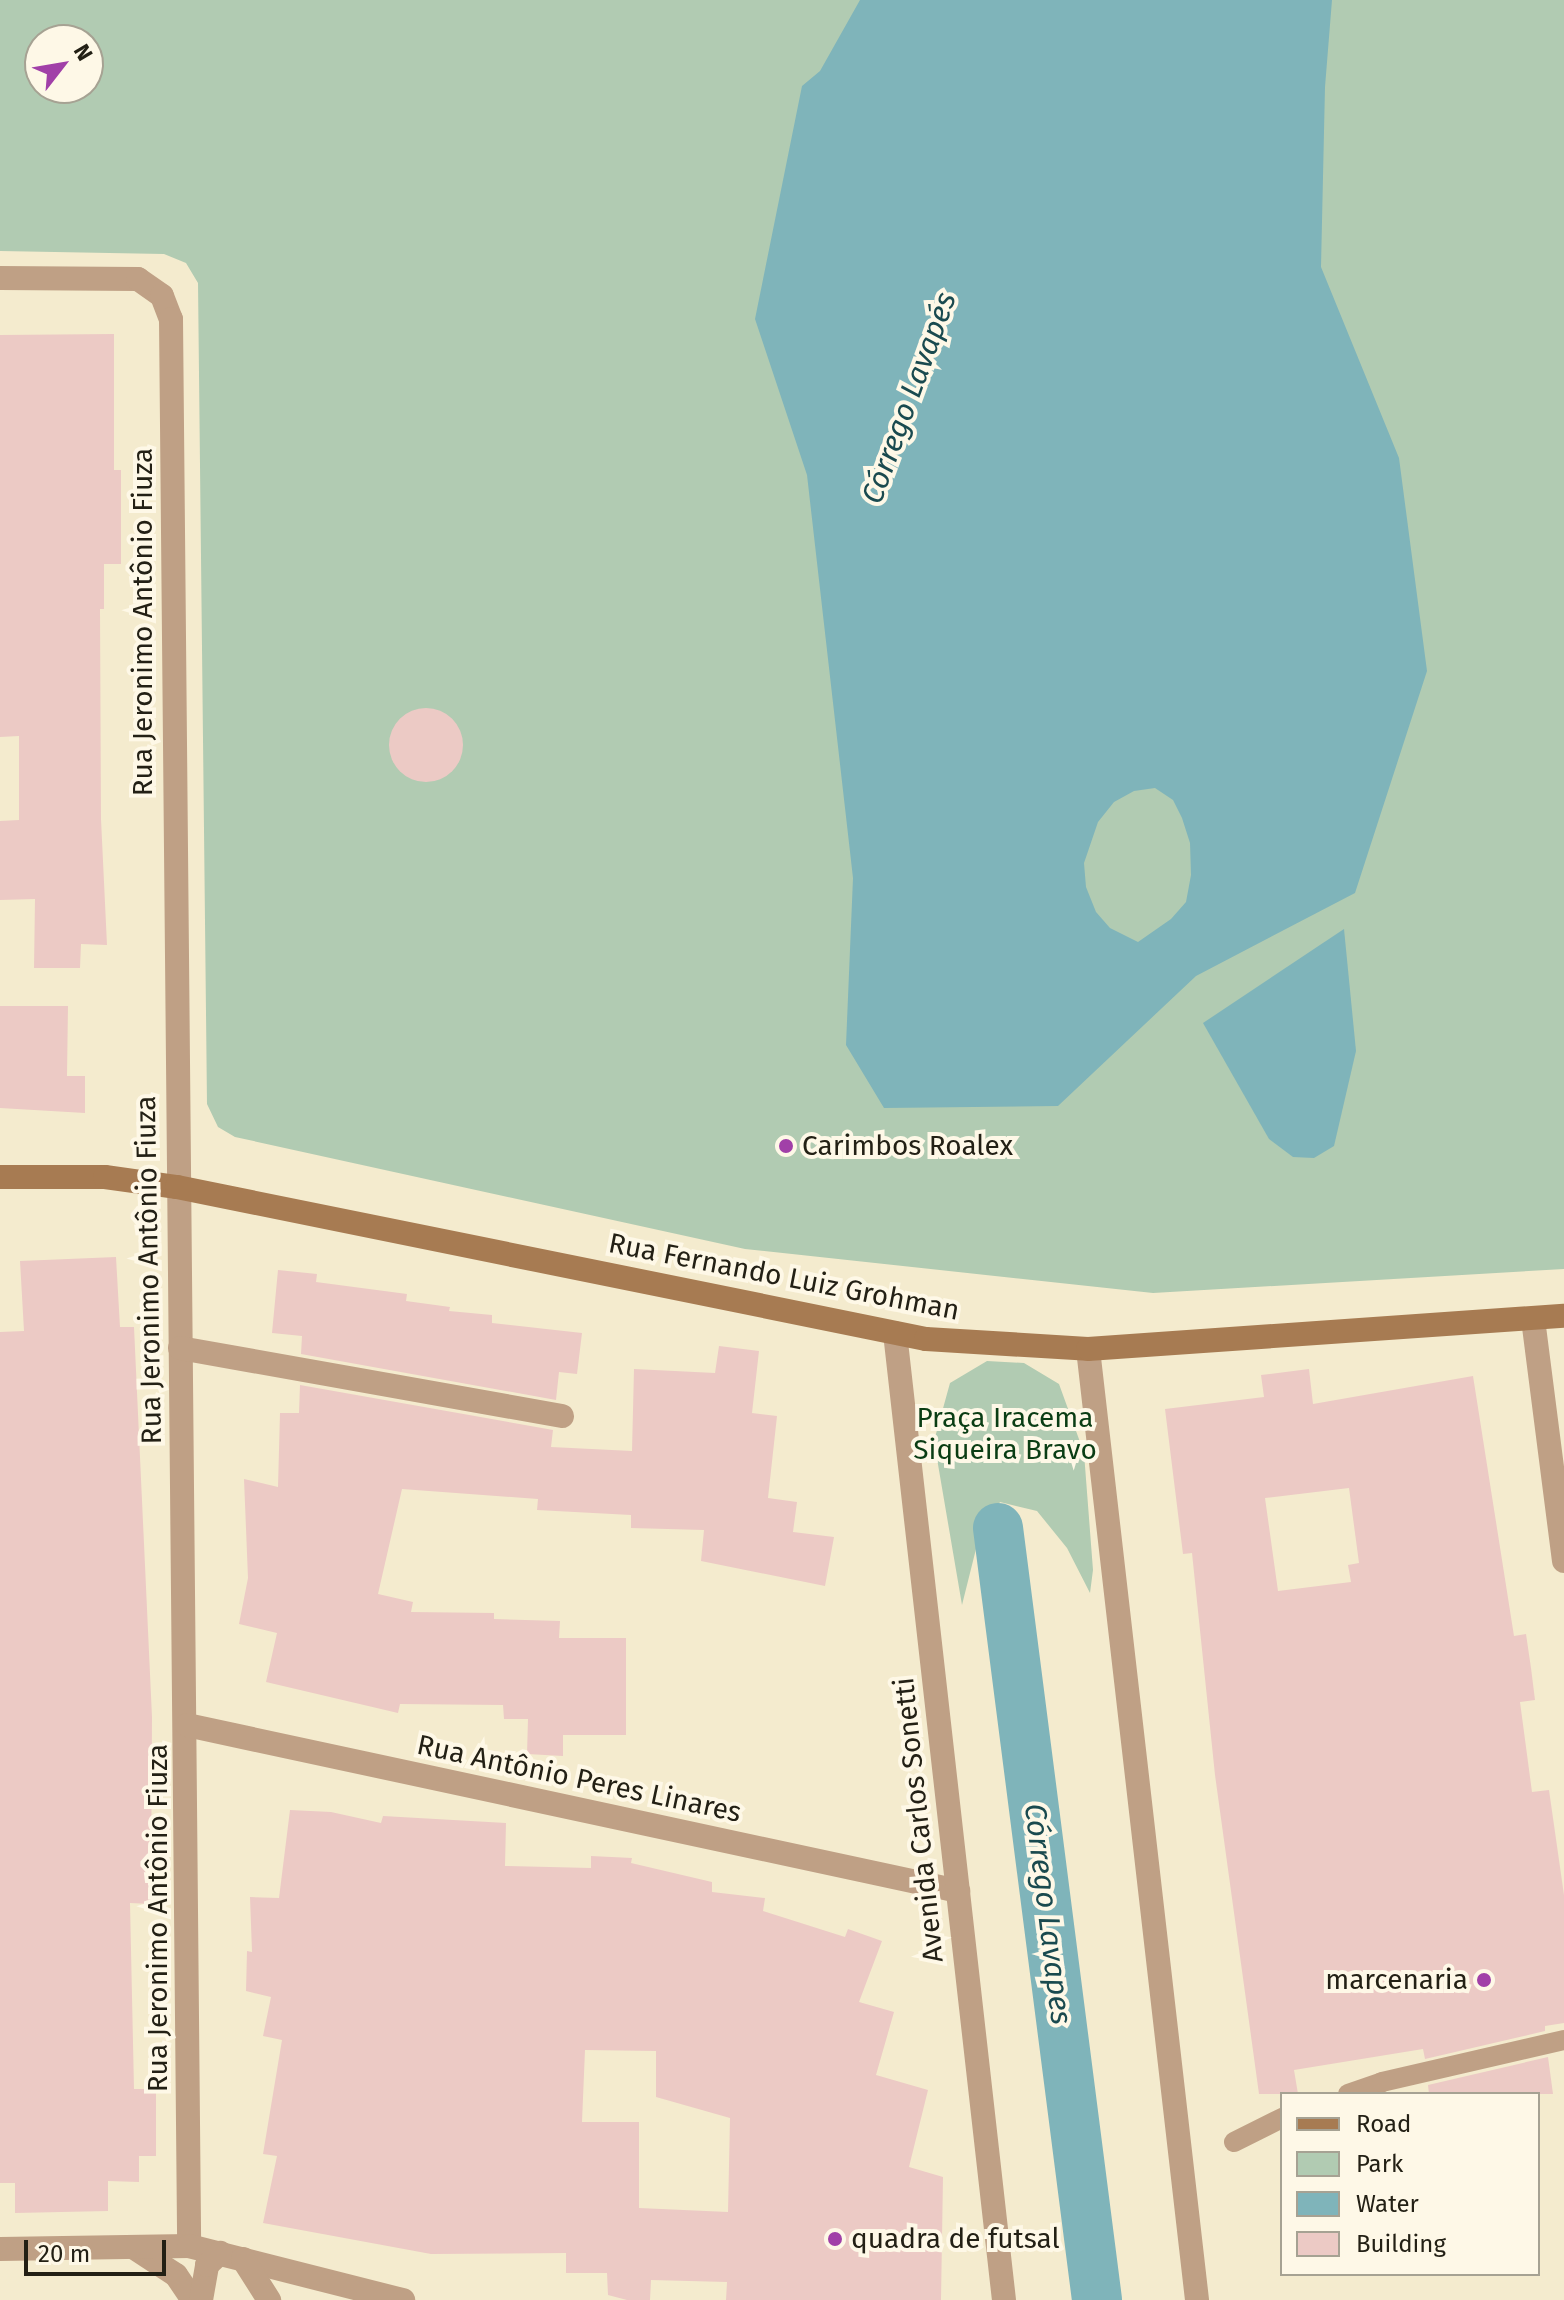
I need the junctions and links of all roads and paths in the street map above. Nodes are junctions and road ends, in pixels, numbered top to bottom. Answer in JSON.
{"nodes":[{"id":1,"x":0,"y":278,"type":"edge"},
{"id":2,"x":0,"y":1177,"type":"edge"},
{"id":3,"x":177,"y":1187,"type":"junction"},
{"id":4,"x":1564,"y":1316,"type":"edge"},
{"id":5,"x":1533,"y":1319,"type":"junction"},
{"id":6,"x":895,"y":1333,"type":"junction"},
{"id":7,"x":180,"y":1348,"type":"junction"},
{"id":8,"x":1088,"y":1349,"type":"junction"},
{"id":9,"x":562,"y":1416,"type":"dead end"},
{"id":10,"x":1564,"y":1561,"type":"edge"},
{"id":11,"x":187,"y":1725,"type":"junction"},
{"id":12,"x":958,"y":1891,"type":"junction"},
{"id":13,"x":1564,"y":2040,"type":"edge"},
{"id":14,"x":1354,"y":2092,"type":"edge"},
{"id":15,"x":1280,"y":2119,"type":"edge"},
{"id":16,"x":1234,"y":2142,"type":"dead end"},
{"id":17,"x":131,"y":2246,"type":"junction"},
{"id":18,"x":189,"y":2246,"type":"junction"},
{"id":19,"x":0,"y":2249,"type":"edge"},
{"id":20,"x":231,"y":2256,"type":"junction"},
{"id":21,"x":193,"y":2300,"type":"edge"},
{"id":22,"x":201,"y":2300,"type":"edge"},
{"id":23,"x":269,"y":2300,"type":"edge"},
{"id":24,"x":403,"y":2300,"type":"edge"},
{"id":25,"x":1004,"y":2300,"type":"edge"},
{"id":26,"x":1197,"y":2300,"type":"edge"}],
"edges":[{"from":1,"to":3,"type":"street","name":"Rua Jeronimo Antônio Fiuza"},
{"from":2,"to":3,"type":"main road","name":"Rua Fernando Luiz Grohman"},
{"from":3,"to":6,"type":"main road","name":"Rua Fernando Luiz Grohman"},
{"from":3,"to":7,"type":"street","name":"Rua Jeronimo Antônio Fiuza"},
{"from":4,"to":5,"type":"main road","name":"Rua Fernando Luiz Grohman"},
{"from":5,"to":8,"type":"main road","name":"Rua Fernando Luiz Grohman"},
{"from":5,"to":10,"type":"street"},
{"from":6,"to":8,"type":"main road","name":"Rua Fernando Luiz Grohman"},
{"from":6,"to":12,"type":"street","name":"Avenida Carlos Sonetti"},
{"from":7,"to":9,"type":"street"},
{"from":7,"to":11,"type":"street","name":"Rua Jeronimo Antônio Fiuza"},
{"from":8,"to":26,"type":"street"},
{"from":11,"to":12,"type":"street","name":"Rua Antônio Peres Linares"},
{"from":11,"to":18,"type":"street","name":"Rua Jeronimo Antônio Fiuza"},
{"from":12,"to":25,"type":"street","name":"Avenida Carlos Sonetti"},
{"from":13,"to":14,"type":"lane"},
{"from":15,"to":16,"type":"lane"},
{"from":17,"to":18,"type":"street"},
{"from":17,"to":19,"type":"street"},
{"from":17,"to":21,"type":"street"},
{"from":18,"to":20,"type":"street"},
{"from":20,"to":22,"type":"street"},
{"from":20,"to":23,"type":"street"},
{"from":20,"to":24,"type":"street"}]}
